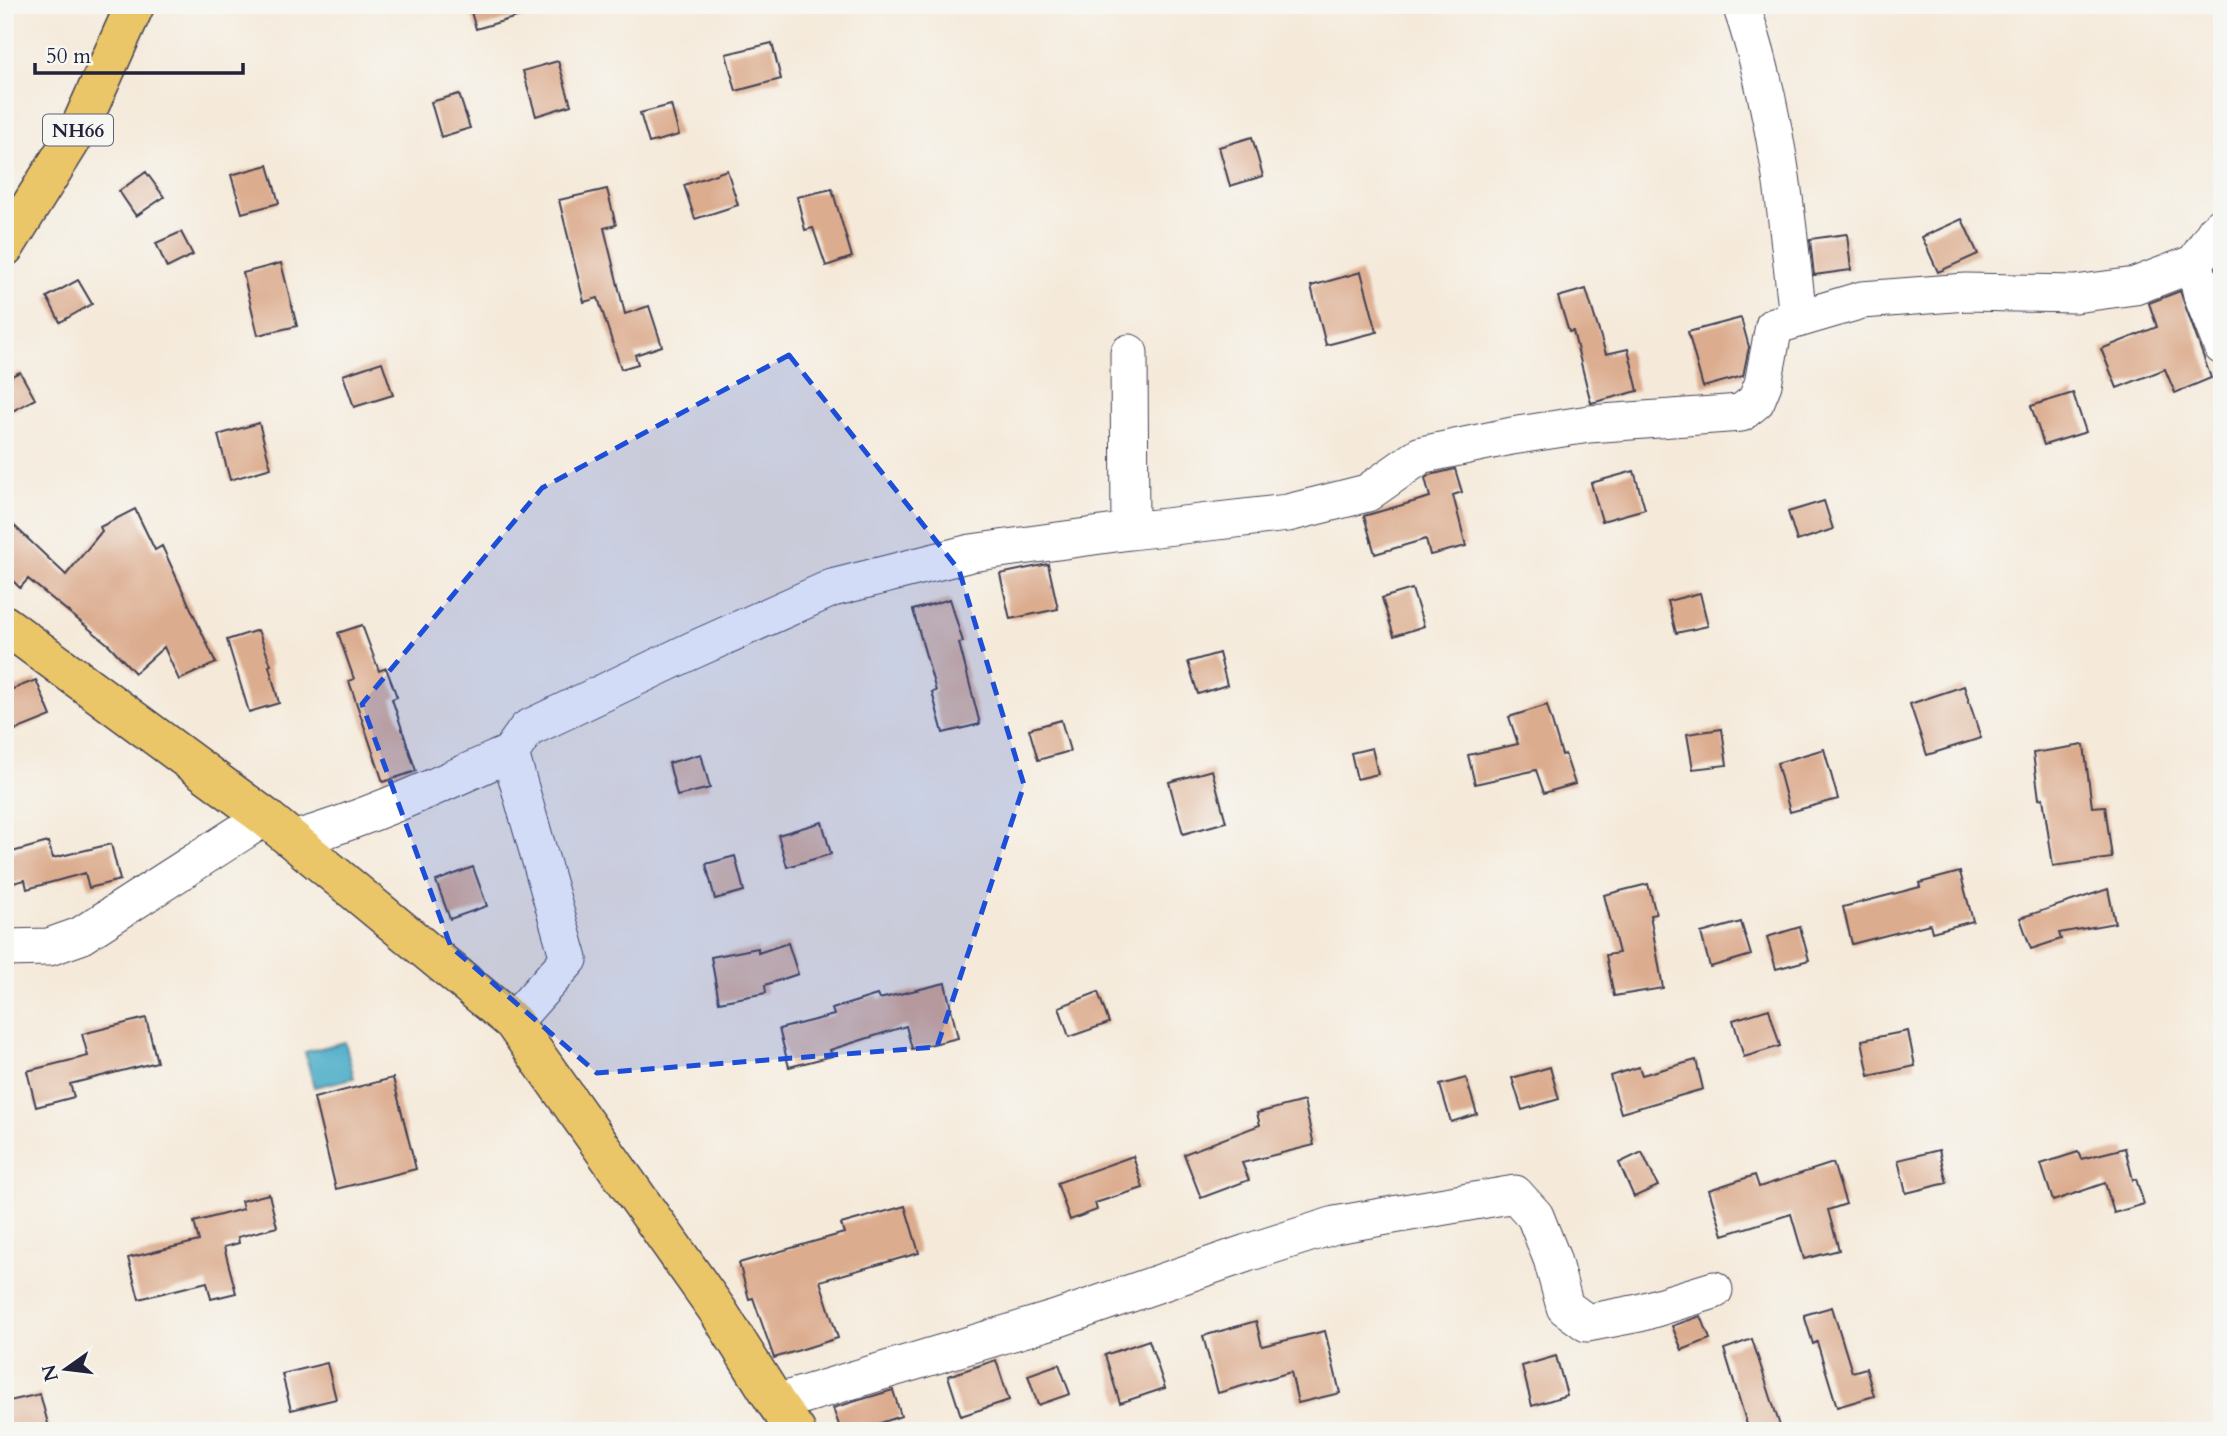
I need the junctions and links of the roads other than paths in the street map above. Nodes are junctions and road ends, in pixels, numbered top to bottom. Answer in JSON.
{"nodes":[{"id":1,"x":135,"y":5,"type":"edge"},
{"id":2,"x":1741,"y":5,"type":"edge"},
{"id":3,"x":2222,"y":226,"type":"edge"},
{"id":4,"x":5,"y":247,"type":"edge"},
{"id":5,"x":2195,"y":263,"type":"junction"},
{"id":6,"x":1798,"y":319,"type":"junction"},
{"id":7,"x":2222,"y":346,"type":"edge"},
{"id":8,"x":1129,"y":353,"type":"dead end"},
{"id":9,"x":1130,"y":531,"type":"junction"},
{"id":10,"x":5,"y":625,"type":"edge"},
{"id":11,"x":510,"y":753,"type":"junction"},
{"id":12,"x":279,"y":828,"type":"junction"},
{"id":13,"x":5,"y":948,"type":"edge"},
{"id":14,"x":513,"y":1022,"type":"junction"},
{"id":15,"x":1714,"y":1290,"type":"dead end"},
{"id":16,"x":786,"y":1417,"type":"edge"}],
"edges":[{"from":1,"to":4,"type":"main road","number":"NH66"},
{"from":2,"to":6,"type":"street"},
{"from":3,"to":5,"type":"street"},
{"from":5,"to":6,"type":"street"},
{"from":5,"to":7,"type":"street"},
{"from":6,"to":9,"type":"street"},
{"from":8,"to":9,"type":"street"},
{"from":9,"to":11,"type":"street"},
{"from":10,"to":12,"type":"main road"},
{"from":11,"to":12,"type":"street"},
{"from":11,"to":14,"type":"street"},
{"from":12,"to":13,"type":"street"},
{"from":12,"to":14,"type":"main road"},
{"from":14,"to":16,"type":"main road"},
{"from":15,"to":16,"type":"street"}]}
